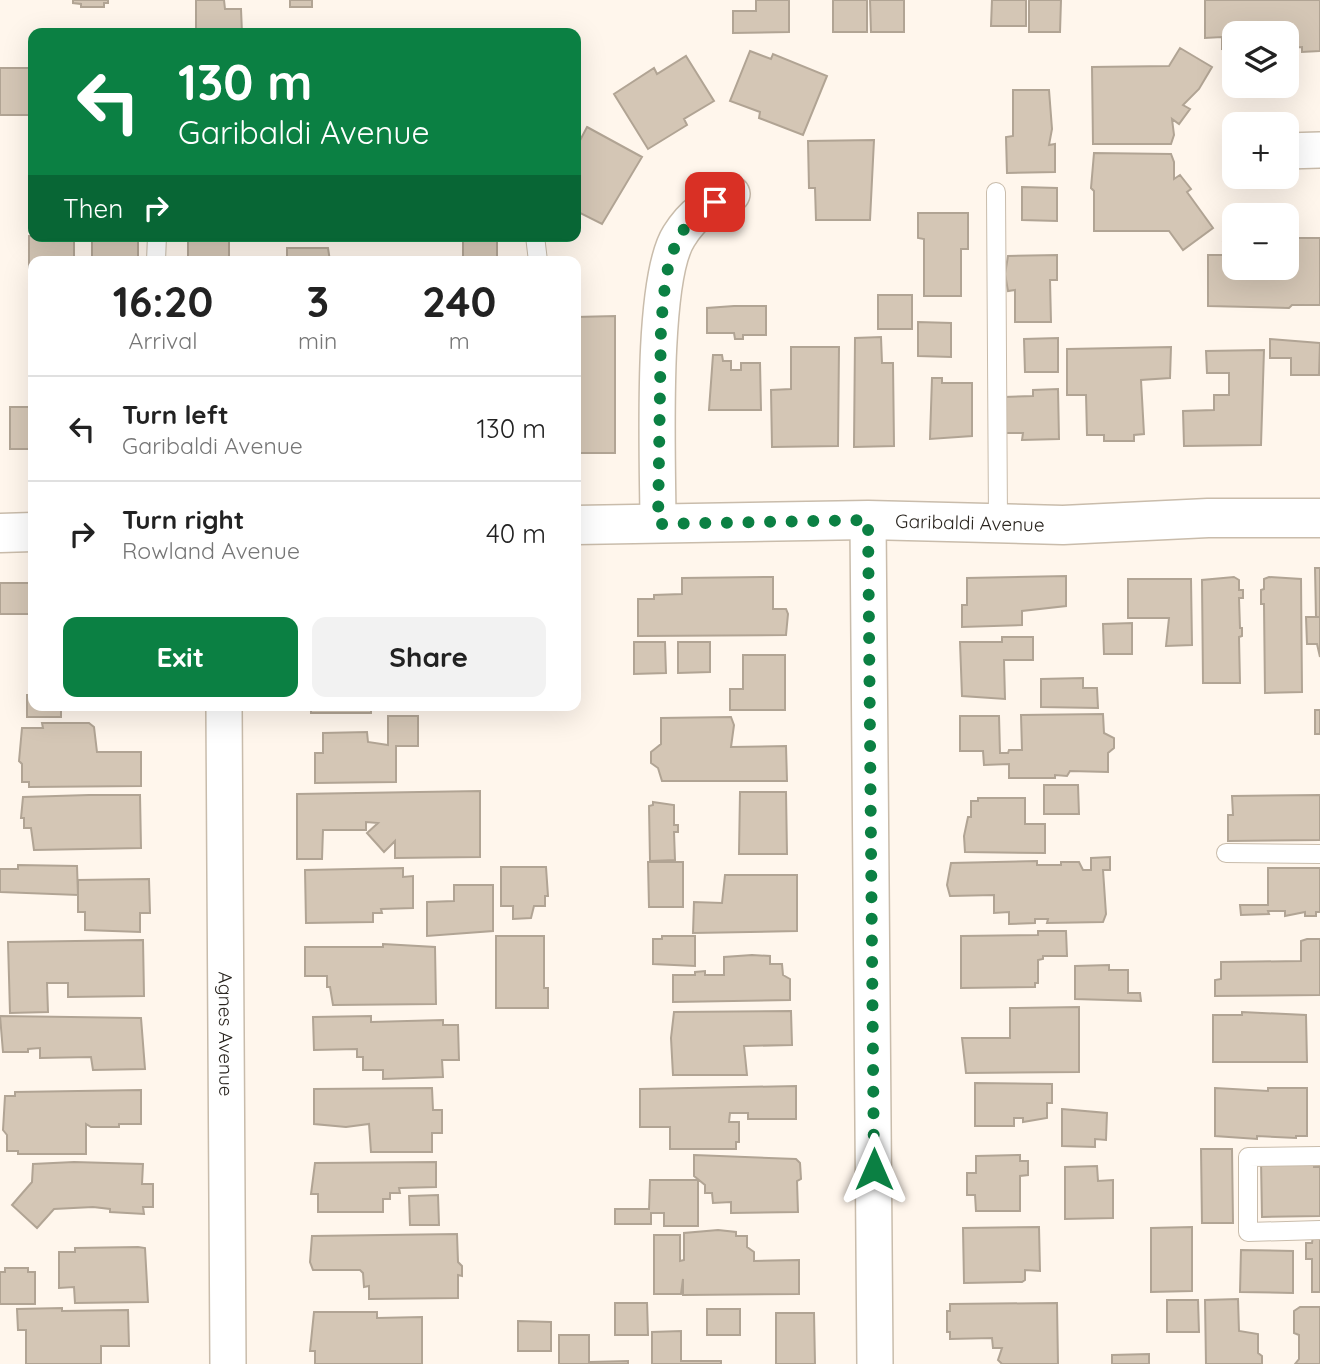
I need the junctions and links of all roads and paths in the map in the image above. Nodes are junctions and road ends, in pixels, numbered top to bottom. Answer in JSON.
{"nodes":[{"id":1,"x":1320,"y":150,"type":"edge"},
{"id":2,"x":1299,"y":151,"type":"edge"},
{"id":3,"x":996,"y":191,"type":"dead end"},
{"id":4,"x":732,"y":194,"type":"dead end"},
{"id":5,"x":1320,"y":518,"type":"edge"},
{"id":6,"x":868,"y":520,"type":"junction"},
{"id":7,"x":998,"y":523,"type":"junction"},
{"id":8,"x":658,"y":524,"type":"junction"},
{"id":9,"x":581,"y":525,"type":"edge"},
{"id":10,"x":28,"y":532,"type":"edge"},
{"id":11,"x":0,"y":533,"type":"edge"},
{"id":12,"x":224,"y":711,"type":"edge"},
{"id":13,"x":1226,"y":853,"type":"dead end"},
{"id":14,"x":1320,"y":854,"type":"edge"},
{"id":15,"x":1320,"y":1156,"type":"edge"},
{"id":16,"x":1320,"y":1230,"type":"edge"},
{"id":17,"x":228,"y":1364,"type":"edge"},
{"id":18,"x":875,"y":1364,"type":"edge"}],
"edges":[{"from":1,"to":2,"type":"street"},
{"from":3,"to":7,"type":"lane"},
{"from":4,"to":8,"type":"street"},
{"from":5,"to":7,"type":"street","name":"Garibaldi Avenue"},
{"from":6,"to":7,"type":"street","name":"Garibaldi Avenue"},
{"from":6,"to":8,"type":"street","name":"Garibaldi Avenue"},
{"from":6,"to":18,"type":"street"},
{"from":8,"to":9,"type":"street","name":"Garibaldi Avenue"},
{"from":10,"to":11,"type":"street"},
{"from":12,"to":17,"type":"street","name":"Agnes Avenue"},
{"from":13,"to":14,"type":"lane"},
{"from":15,"to":16,"type":"lane"}]}
